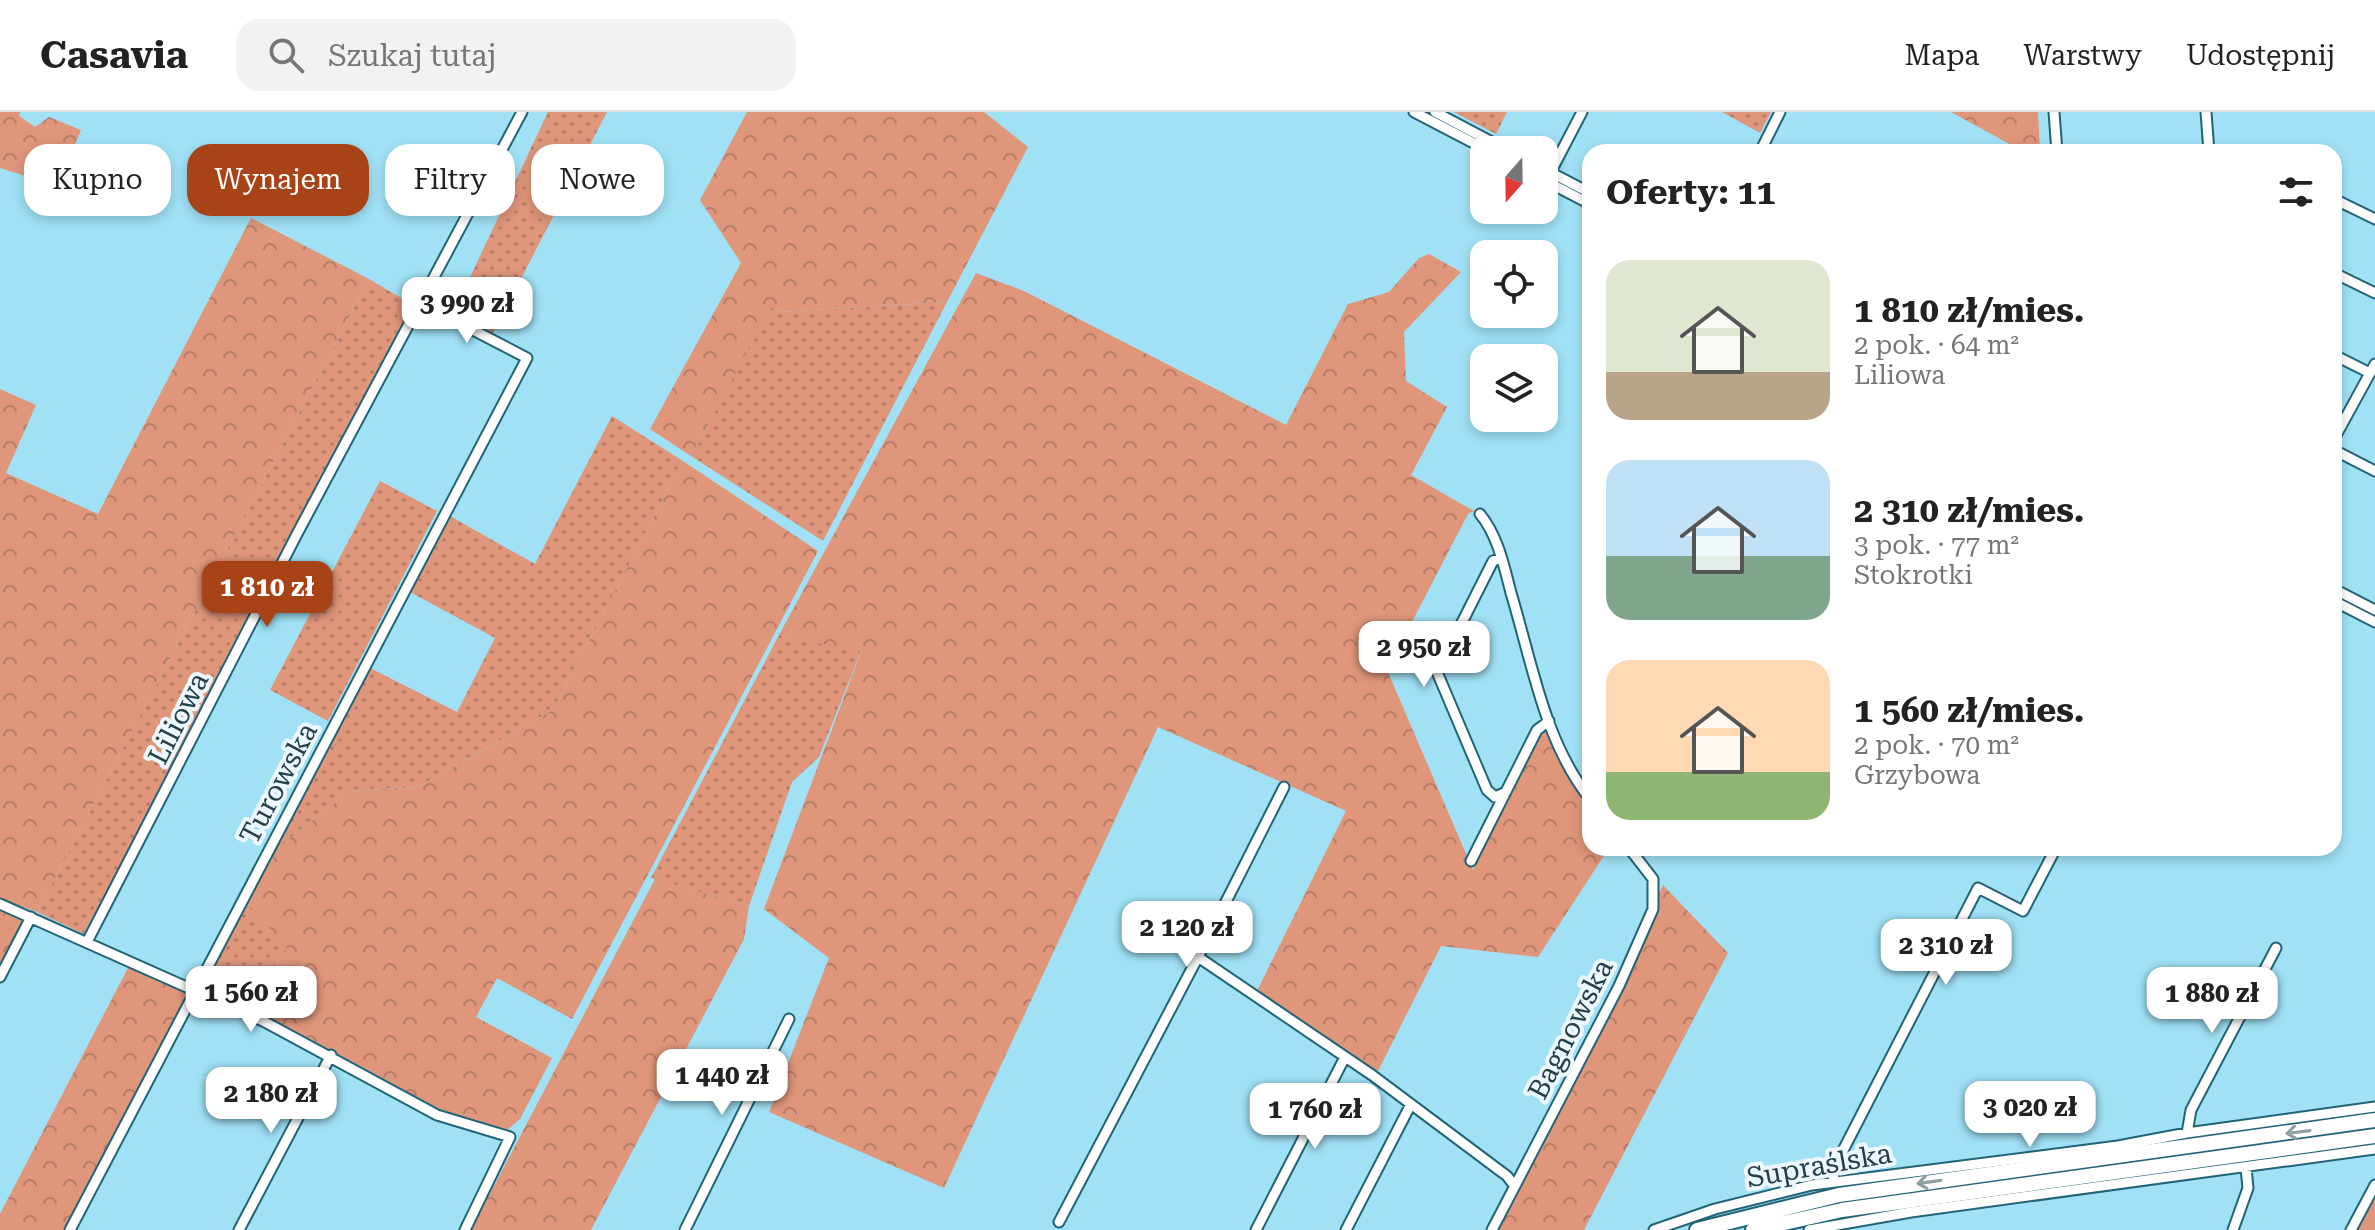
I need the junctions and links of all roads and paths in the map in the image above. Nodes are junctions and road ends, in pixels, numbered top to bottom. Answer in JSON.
{"nodes":[{"id":1,"x":522,"y":112,"type":"edge"},
{"id":2,"x":1414,"y":112,"type":"edge"},
{"id":3,"x":1435,"y":112,"type":"edge"},
{"id":4,"x":1582,"y":112,"type":"edge"},
{"id":5,"x":1780,"y":112,"type":"edge"},
{"id":6,"x":2054,"y":112,"type":"edge"},
{"id":7,"x":2206,"y":112,"type":"edge"},
{"id":8,"x":1480,"y":136,"type":"edge"},
{"id":9,"x":1470,"y":141,"type":"edge"},
{"id":10,"x":1764,"y":144,"type":"edge"},
{"id":11,"x":2056,"y":144,"type":"edge"},
{"id":12,"x":2208,"y":144,"type":"edge"},
{"id":13,"x":1558,"y":155,"type":"edge"},
{"id":14,"x":1558,"y":181,"type":"edge"},
{"id":15,"x":1558,"y":184,"type":"edge"},
{"id":16,"x":1582,"y":190,"type":"edge"},
{"id":17,"x":1582,"y":199,"type":"edge"},
{"id":18,"x":2342,"y":203,"type":"edge"},
{"id":19,"x":2375,"y":219,"type":"edge"},
{"id":20,"x":2342,"y":277,"type":"edge"},
{"id":21,"x":2375,"y":293,"type":"edge"},
{"id":22,"x":421,"y":303,"type":"junction"},
{"id":23,"x":2342,"y":358,"type":"edge"},
{"id":24,"x":2373,"y":368,"type":"edge"},
{"id":25,"x":2342,"y":424,"type":"edge"},
{"id":26,"x":2342,"y":454,"type":"edge"},
{"id":27,"x":2375,"y":471,"type":"edge"},
{"id":28,"x":1480,"y":514,"type":"dead end"},
{"id":29,"x":1501,"y":558,"type":"junction"},
{"id":30,"x":2342,"y":593,"type":"edge"},
{"id":31,"x":2342,"y":605,"type":"edge"},
{"id":32,"x":2375,"y":610,"type":"edge"},
{"id":33,"x":2375,"y":622,"type":"edge"},
{"id":34,"x":1549,"y":721,"type":"junction"},
{"id":35,"x":1582,"y":785,"type":"edge"},
{"id":36,"x":1284,"y":787,"type":"dead end"},
{"id":37,"x":1506,"y":792,"type":"junction"},
{"id":38,"x":1635,"y":856,"type":"edge"},
{"id":39,"x":2052,"y":856,"type":"edge"},
{"id":40,"x":1471,"y":861,"type":"dead end"},
{"id":41,"x":0,"y":904,"type":"edge"},
{"id":42,"x":31,"y":917,"type":"junction"},
{"id":43,"x":87,"y":942,"type":"junction"},
{"id":44,"x":2276,"y":948,"type":"dead end"},
{"id":45,"x":1198,"y":957,"type":"junction"},
{"id":46,"x":0,"y":977,"type":"edge"},
{"id":47,"x":193,"y":990,"type":"junction"},
{"id":48,"x":789,"y":1019,"type":"dead end"},
{"id":49,"x":331,"y":1055,"type":"junction"},
{"id":50,"x":1345,"y":1057,"type":"junction"},
{"id":51,"x":1411,"y":1104,"type":"junction"},
{"id":52,"x":2375,"y":1107,"type":"edge"},
{"id":53,"x":2375,"y":1120,"type":"edge"},
{"id":54,"x":2187,"y":1133,"type":"junction"},
{"id":55,"x":2375,"y":1136,"type":"edge"},
{"id":56,"x":2375,"y":1149,"type":"edge"},
{"id":57,"x":2246,"y":1168,"type":"junction"},
{"id":58,"x":1833,"y":1182,"type":"junction"},
{"id":59,"x":1514,"y":1185,"type":"junction"},
{"id":60,"x":2375,"y":1185,"type":"edge"},
{"id":61,"x":1059,"y":1222,"type":"dead end"},
{"id":62,"x":70,"y":1230,"type":"edge"},
{"id":63,"x":239,"y":1230,"type":"edge"},
{"id":64,"x":465,"y":1230,"type":"edge"},
{"id":65,"x":685,"y":1230,"type":"edge"},
{"id":66,"x":1256,"y":1230,"type":"edge"},
{"id":67,"x":1346,"y":1230,"type":"edge"},
{"id":68,"x":1492,"y":1230,"type":"edge"},
{"id":69,"x":1654,"y":1230,"type":"edge"},
{"id":70,"x":1697,"y":1230,"type":"edge"},
{"id":71,"x":1753,"y":1230,"type":"edge"},
{"id":72,"x":1809,"y":1230,"type":"edge"},
{"id":73,"x":2233,"y":1230,"type":"edge"},
{"id":74,"x":2351,"y":1230,"type":"edge"}],
"edges":[{"from":1,"to":22,"type":"street","name":"Liliowa"},
{"from":2,"to":9,"type":"street"},
{"from":3,"to":8,"type":"street"},
{"from":4,"to":13,"type":"street"},
{"from":5,"to":10,"type":"street"},
{"from":6,"to":11,"type":"street"},
{"from":7,"to":12,"type":"street"},
{"from":14,"to":16,"type":"street"},
{"from":15,"to":17,"type":"street"},
{"from":18,"to":19,"type":"street"},
{"from":20,"to":21,"type":"street"},
{"from":22,"to":43,"type":"street","name":"Liliowa"},
{"from":22,"to":47,"type":"street","name":"Turowska"},
{"from":23,"to":24,"type":"street"},
{"from":24,"to":25,"type":"street"},
{"from":26,"to":27,"type":"street"},
{"from":28,"to":29,"type":"street"},
{"from":29,"to":34,"type":"street"},
{"from":29,"to":37,"type":"street"},
{"from":30,"to":32,"type":"street"},
{"from":31,"to":33,"type":"street"},
{"from":34,"to":35,"type":"street"},
{"from":34,"to":37,"type":"street"},
{"from":36,"to":45,"type":"street"},
{"from":37,"to":40,"type":"street"},
{"from":38,"to":59,"type":"street","name":"Bagnowska"},
{"from":39,"to":58,"type":"street"},
{"from":41,"to":42,"type":"street"},
{"from":42,"to":43,"type":"street"},
{"from":42,"to":46,"type":"street"},
{"from":43,"to":47,"type":"street"},
{"from":44,"to":54,"type":"street"},
{"from":45,"to":50,"type":"street"},
{"from":45,"to":61,"type":"street"},
{"from":47,"to":49,"type":"street"},
{"from":47,"to":62,"type":"street","name":"Turowska"},
{"from":48,"to":65,"type":"street"},
{"from":49,"to":63,"type":"street"},
{"from":49,"to":64,"type":"street"},
{"from":50,"to":51,"type":"street"},
{"from":50,"to":66,"type":"street"},
{"from":51,"to":59,"type":"street"},
{"from":51,"to":67,"type":"street"},
{"from":52,"to":54,"type":"street","name":"Supraślska"},
{"from":53,"to":70,"type":"main road","one_way":true},
{"from":54,"to":58,"type":"street","name":"Supraślska"},
{"from":55,"to":71,"type":"main road"},
{"from":56,"to":57,"type":"street"},
{"from":57,"to":72,"type":"street"},
{"from":57,"to":73,"type":"street"},
{"from":58,"to":69,"type":"street","name":"Supraślska"},
{"from":59,"to":68,"type":"street","name":"Bagnowska"},
{"from":60,"to":74,"type":"street"}]}
